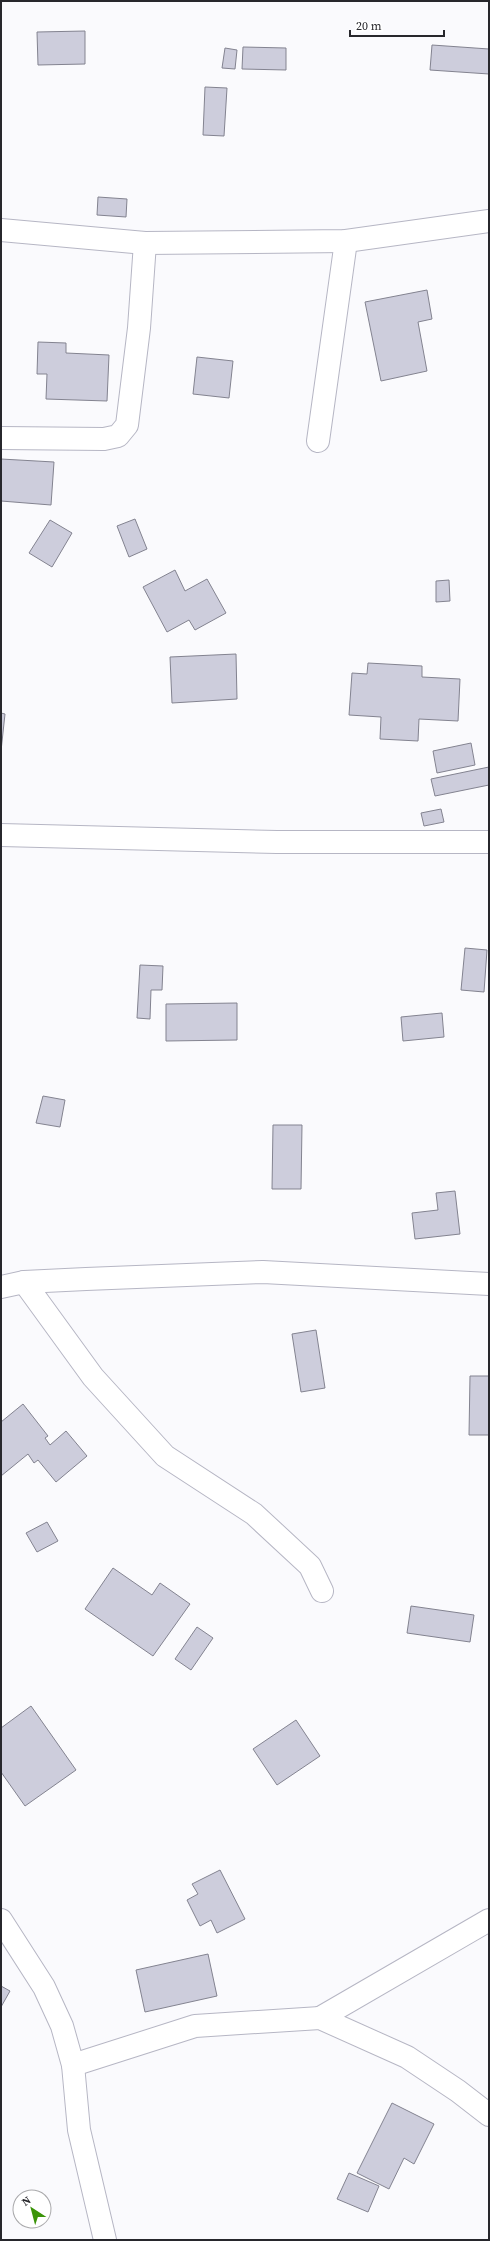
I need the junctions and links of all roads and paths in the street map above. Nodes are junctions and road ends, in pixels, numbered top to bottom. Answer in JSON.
{"nodes":[{"id":1,"x":489,"y":221,"type":"edge"},
{"id":2,"x":1,"y":230,"type":"edge"},
{"id":3,"x":346,"y":241,"type":"junction"},
{"id":4,"x":145,"y":243,"type":"junction"},
{"id":5,"x":1,"y":438,"type":"edge"},
{"id":6,"x":318,"y":441,"type":"dead end"},
{"id":7,"x":1,"y":835,"type":"edge"},
{"id":8,"x":489,"y":842,"type":"edge"},
{"id":9,"x":24,"y":1282,"type":"junction"},
{"id":10,"x":489,"y":1284,"type":"edge"},
{"id":11,"x":1,"y":1287,"type":"edge"},
{"id":12,"x":322,"y":1591,"type":"dead end"},
{"id":13,"x":1,"y":1920,"type":"edge"},
{"id":14,"x":489,"y":1920,"type":"edge"},
{"id":15,"x":320,"y":2018,"type":"junction"},
{"id":16,"x":73,"y":2065,"type":"junction"},
{"id":17,"x":489,"y":2115,"type":"edge"},
{"id":18,"x":105,"y":2240,"type":"edge"}],
"edges":[{"from":1,"to":3,"type":"street"},
{"from":2,"to":4,"type":"street"},
{"from":3,"to":4,"type":"street"},
{"from":3,"to":6,"type":"street"},
{"from":4,"to":5,"type":"street"},
{"from":7,"to":8,"type":"street"},
{"from":9,"to":10,"type":"street"},
{"from":9,"to":11,"type":"street"},
{"from":9,"to":12,"type":"street"},
{"from":13,"to":16,"type":"street"},
{"from":14,"to":15,"type":"street"},
{"from":15,"to":16,"type":"street"},
{"from":15,"to":17,"type":"street"},
{"from":16,"to":18,"type":"street"}]}
